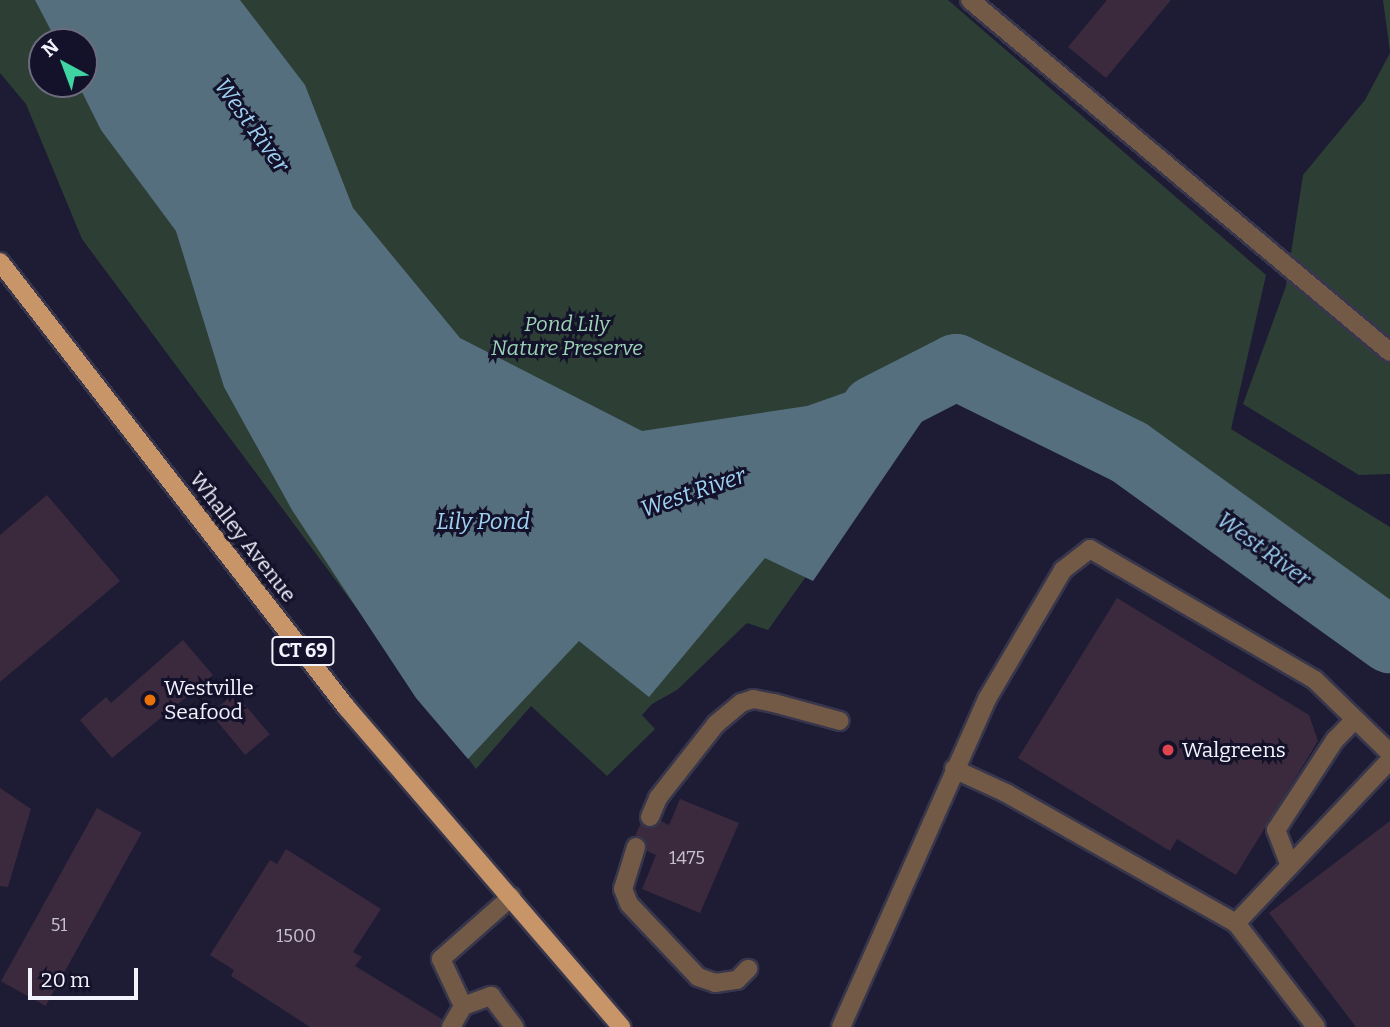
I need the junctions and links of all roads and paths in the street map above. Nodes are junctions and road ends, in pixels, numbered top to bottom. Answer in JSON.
{"nodes":[{"id":1,"x":970,"y":0,"type":"edge"},
{"id":2,"x":2,"y":269,"type":"edge"},
{"id":3,"x":1390,"y":352,"type":"edge"},
{"id":4,"x":1355,"y":719,"type":"junction"},
{"id":5,"x":840,"y":721,"type":"dead end"},
{"id":6,"x":1390,"y":753,"type":"edge"},
{"id":7,"x":1390,"y":760,"type":"edge"},
{"id":8,"x":954,"y":769,"type":"junction"},
{"id":9,"x":650,"y":817,"type":"dead end"},
{"id":10,"x":636,"y":847,"type":"dead end"},
{"id":11,"x":1290,"y":866,"type":"junction"},
{"id":12,"x":511,"y":897,"type":"junction"},
{"id":13,"x":1236,"y":923,"type":"junction"},
{"id":14,"x":748,"y":969,"type":"dead end"},
{"id":15,"x":463,"y":1006,"type":"junction"},
{"id":16,"x":451,"y":1027,"type":"edge"},
{"id":17,"x":514,"y":1027,"type":"edge"},
{"id":18,"x":621,"y":1027,"type":"edge"},
{"id":19,"x":841,"y":1027,"type":"edge"},
{"id":20,"x":1316,"y":1027,"type":"edge"}],
"edges":[{"from":1,"to":3,"type":"lane"},
{"from":2,"to":12,"type":"main road","name":"Whalley Avenue","number":"CT 69"},
{"from":4,"to":6,"type":"lane"},
{"from":4,"to":8,"type":"lane"},
{"from":4,"to":11,"type":"lane"},
{"from":5,"to":9,"type":"lane"},
{"from":7,"to":11,"type":"lane"},
{"from":8,"to":13,"type":"lane"},
{"from":8,"to":19,"type":"lane"},
{"from":10,"to":14,"type":"lane"},
{"from":11,"to":13,"type":"lane"},
{"from":12,"to":15,"type":"lane"},
{"from":12,"to":18,"type":"main road","name":"Whalley Avenue","number":"CT 69"},
{"from":13,"to":20,"type":"lane"},
{"from":15,"to":16,"type":"lane"},
{"from":15,"to":17,"type":"lane"}]}
